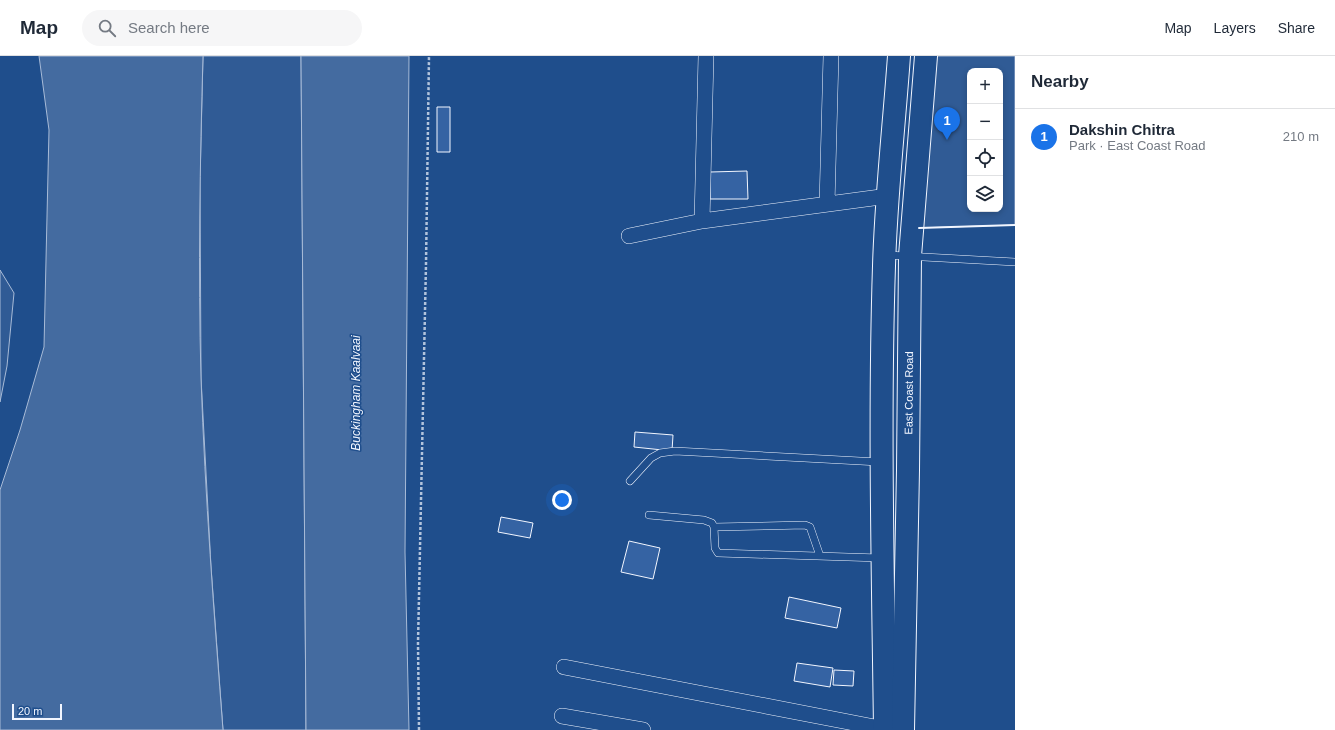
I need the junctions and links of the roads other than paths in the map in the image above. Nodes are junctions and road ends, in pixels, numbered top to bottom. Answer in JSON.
{"nodes":[{"id":1,"x":706,"y":56,"type":"edge"},
{"id":2,"x":831,"y":56,"type":"edge"},
{"id":3,"x":899,"y":56,"type":"edge"},
{"id":4,"x":926,"y":56,"type":"edge"},
{"id":5,"x":888,"y":196,"type":"junction"},
{"id":6,"x":827,"y":204,"type":"junction"},
{"id":7,"x":702,"y":222,"type":"junction"},
{"id":8,"x":629,"y":236,"type":"dead end"},
{"id":9,"x":885,"y":245,"type":"junction"},
{"id":10,"x":910,"y":246,"type":"junction"},
{"id":11,"x":1015,"y":262,"type":"edge"},
{"id":12,"x":881,"y":462,"type":"junction"},
{"id":13,"x":630,"y":481,"type":"dead end"},
{"id":14,"x":649,"y":515,"type":"dead end"},
{"id":15,"x":714,"y":527,"type":"junction"},
{"id":16,"x":820,"y":556,"type":"junction"},
{"id":17,"x":882,"y":558,"type":"junction"},
{"id":18,"x":564,"y":667,"type":"dead end"},
{"id":19,"x":562,"y":716,"type":"dead end"},
{"id":20,"x":643,"y":730,"type":"edge"},
{"id":21,"x":891,"y":730,"type":"edge"}],
"edges":[{"from":1,"to":7,"type":"street"},
{"from":2,"to":6,"type":"street"},
{"from":3,"to":5,"type":"main road"},
{"from":4,"to":10,"type":"main road","name":"East Coast Road"},
{"from":5,"to":6,"type":"street"},
{"from":5,"to":9,"type":"main road"},
{"from":6,"to":7,"type":"street"},
{"from":7,"to":8,"type":"street"},
{"from":9,"to":10,"type":"main road"},
{"from":9,"to":12,"type":"main road"},
{"from":10,"to":11,"type":"lane"},
{"from":10,"to":21,"type":"main road","name":"East Coast Road"},
{"from":12,"to":13,"type":"lane"},
{"from":12,"to":17,"type":"main road"},
{"from":14,"to":15,"type":"lane"},
{"from":15,"to":16,"type":"lane"},
{"from":15,"to":16,"type":"lane"},
{"from":16,"to":17,"type":"lane"},
{"from":17,"to":21,"type":"main road"},
{"from":18,"to":21,"type":"street"},
{"from":19,"to":20,"type":"street"}]}
